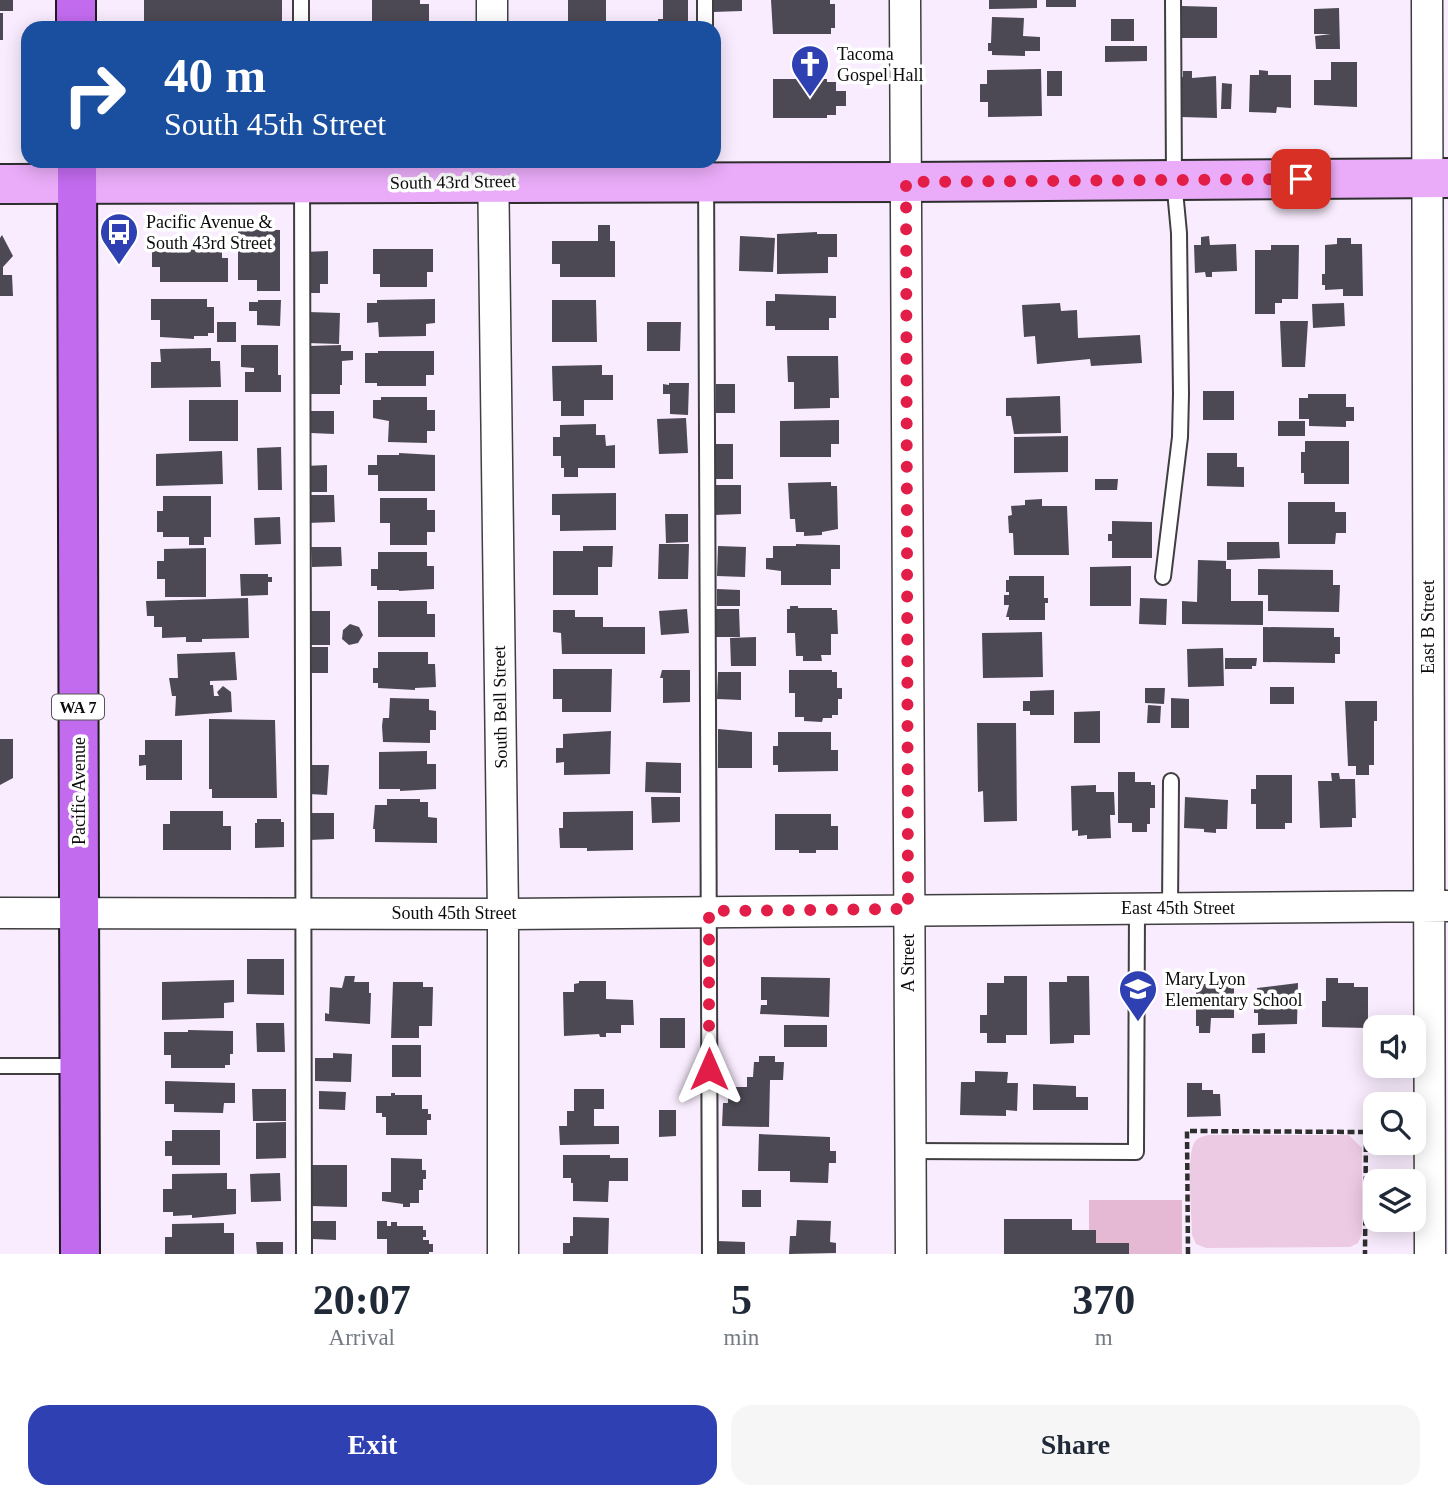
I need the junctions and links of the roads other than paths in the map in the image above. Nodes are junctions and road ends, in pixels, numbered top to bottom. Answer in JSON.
{"nodes":[{"id":1,"x":76,"y":0,"type":"edge"},
{"id":2,"x":301,"y":0,"type":"edge"},
{"id":3,"x":492,"y":0,"type":"edge"},
{"id":4,"x":705,"y":0,"type":"edge"},
{"id":5,"x":905,"y":0,"type":"edge"},
{"id":6,"x":1173,"y":0,"type":"edge"},
{"id":7,"x":1427,"y":0,"type":"edge"},
{"id":8,"x":76,"y":21,"type":"edge"},
{"id":9,"x":301,"y":21,"type":"edge"},
{"id":10,"x":492,"y":21,"type":"edge"},
{"id":11,"x":705,"y":21,"type":"edge"},
{"id":12,"x":493,"y":171,"type":"edge"},
{"id":13,"x":76,"y":172,"type":"edge"},
{"id":14,"x":706,"y":172,"type":"edge"},
{"id":15,"x":302,"y":173,"type":"edge"},
{"id":16,"x":1438,"y":178,"type":"edge"},
{"id":17,"x":1174,"y":180,"type":"junction"},
{"id":18,"x":906,"y":182,"type":"junction"},
{"id":19,"x":0,"y":184,"type":"edge"},
{"id":20,"x":1163,"y":577,"type":"dead end"},
{"id":21,"x":1171,"y":781,"type":"dead end"},
{"id":22,"x":1438,"y":906,"type":"edge"},
{"id":23,"x":1137,"y":908,"type":"junction"},
{"id":24,"x":1170,"y":908,"type":"junction"},
{"id":25,"x":908,"y":909,"type":"junction"},
{"id":26,"x":709,"y":911,"type":"junction"},
{"id":27,"x":0,"y":913,"type":"edge"},
{"id":28,"x":79,"y":913,"type":"junction"},
{"id":29,"x":302,"y":914,"type":"junction"},
{"id":30,"x":503,"y":914,"type":"junction"},
{"id":31,"x":0,"y":1066,"type":"edge"},
{"id":32,"x":80,"y":1066,"type":"junction"},
{"id":33,"x":909,"y":1151,"type":"junction"},
{"id":34,"x":80,"y":1254,"type":"edge"},
{"id":35,"x":304,"y":1254,"type":"edge"},
{"id":36,"x":503,"y":1254,"type":"edge"},
{"id":37,"x":710,"y":1254,"type":"edge"},
{"id":38,"x":911,"y":1254,"type":"edge"},
{"id":39,"x":1430,"y":1254,"type":"edge"}],
"edges":[{"from":1,"to":8,"type":"main road"},
{"from":2,"to":9,"type":"lane"},
{"from":3,"to":10,"type":"street"},
{"from":4,"to":11,"type":"lane"},
{"from":5,"to":18,"type":"street","name":"A Street"},
{"from":6,"to":17,"type":"lane"},
{"from":7,"to":16,"type":"street","name":"East B Street"},
{"from":12,"to":14,"type":"street","name":"South 43rd Street"},
{"from":12,"to":15,"type":"street","name":"South 43rd Street"},
{"from":12,"to":30,"type":"street","name":"South Bell Street"},
{"from":13,"to":15,"type":"street","name":"South 43rd Street"},
{"from":13,"to":19,"type":"street","name":"South 43rd Street"},
{"from":13,"to":28,"type":"main road","name":"Pacific Avenue","number":"WA 7"},
{"from":14,"to":18,"type":"street","name":"South 43rd Street"},
{"from":14,"to":26,"type":"lane"},
{"from":15,"to":29,"type":"lane"},
{"from":16,"to":17,"type":"street","name":"South 43rd Street"},
{"from":16,"to":22,"type":"street","name":"East B Street"},
{"from":17,"to":18,"type":"street","name":"South 43rd Street"},
{"from":17,"to":20,"type":"lane"},
{"from":18,"to":25,"type":"street","name":"A Street"},
{"from":21,"to":24,"type":"lane"},
{"from":22,"to":24,"type":"street","name":"East 45th Street"},
{"from":22,"to":39,"type":"street","name":"East B Street"},
{"from":23,"to":24,"type":"street","name":"East 45th Street"},
{"from":23,"to":25,"type":"street","name":"East 45th Street"},
{"from":23,"to":33,"type":"lane"},
{"from":25,"to":26,"type":"street","name":"South 45th Street"},
{"from":25,"to":33,"type":"street","name":"A Street"},
{"from":26,"to":30,"type":"street","name":"South 45th Street"},
{"from":26,"to":37,"type":"lane"},
{"from":27,"to":28,"type":"street","name":"South 45th Street"},
{"from":28,"to":29,"type":"street","name":"South 45th Street"},
{"from":28,"to":32,"type":"main road","name":"Pacific Avenue","number":"WA 7"},
{"from":29,"to":30,"type":"street","name":"South 45th Street"},
{"from":29,"to":35,"type":"lane"},
{"from":30,"to":36,"type":"street","name":"South Bell Street"},
{"from":31,"to":32,"type":"lane"},
{"from":32,"to":34,"type":"main road","name":"Pacific Avenue","number":"WA 7"},
{"from":33,"to":38,"type":"street","name":"A Street"}]}
